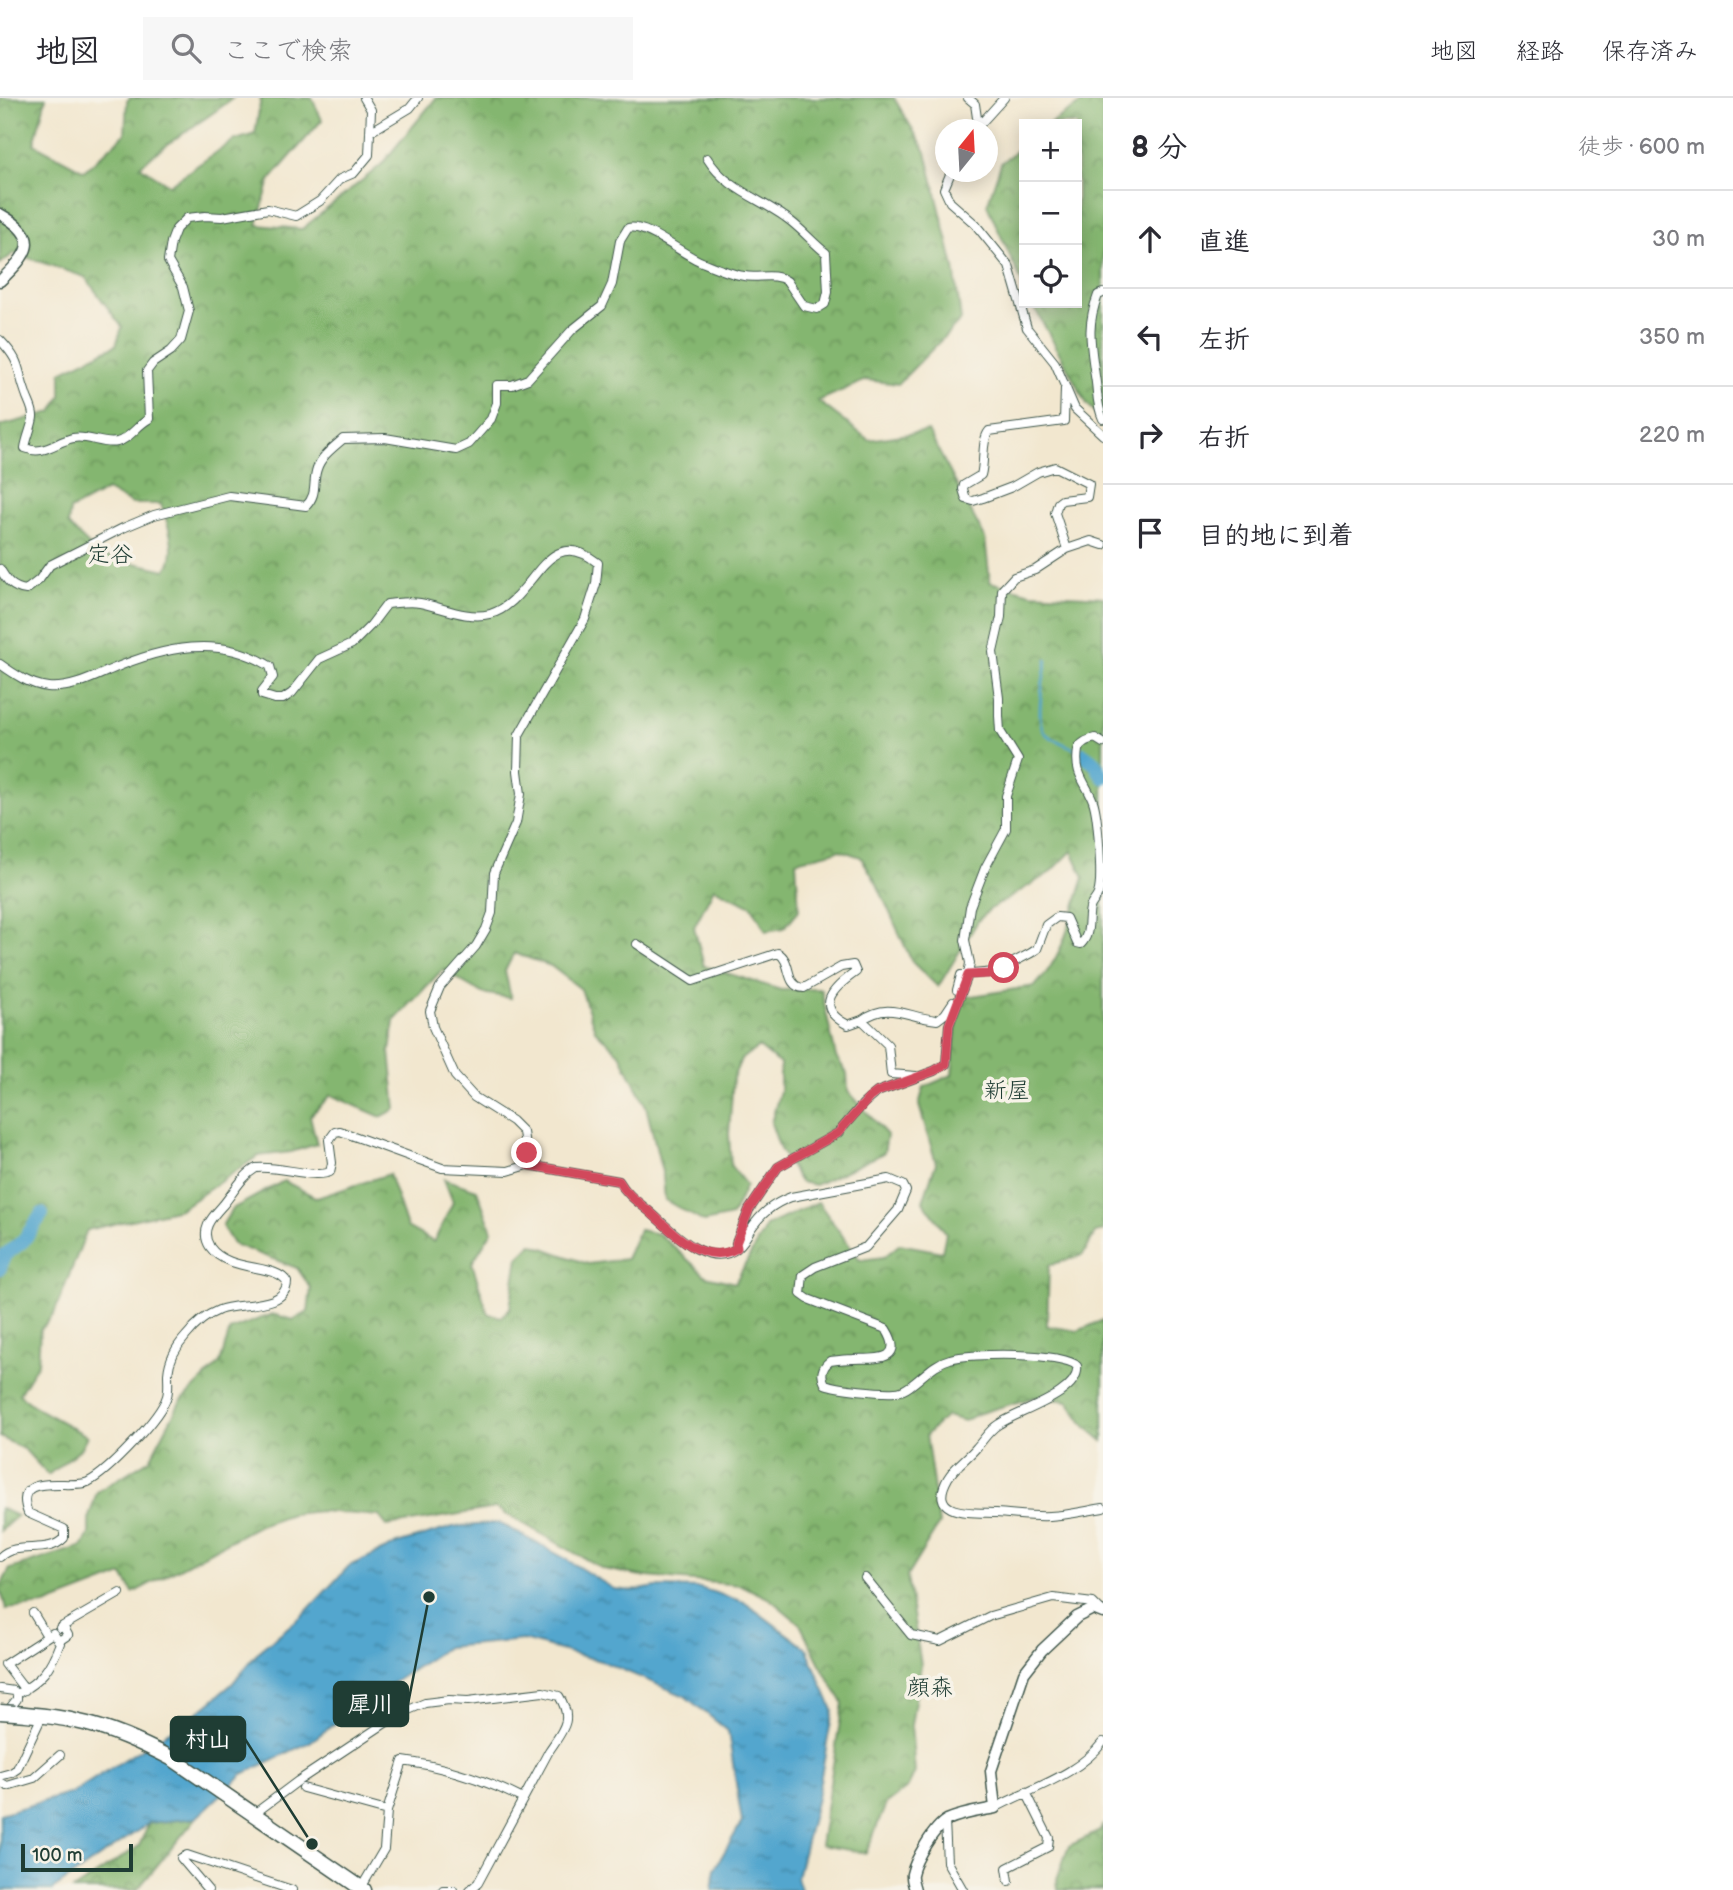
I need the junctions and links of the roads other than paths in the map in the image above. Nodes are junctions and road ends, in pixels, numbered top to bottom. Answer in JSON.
{"nodes":[{"id":1,"x":364,"y":98,"type":"edge"},
{"id":2,"x":418,"y":98,"type":"edge"},
{"id":3,"x":968,"y":98,"type":"edge"},
{"id":4,"x":1004,"y":98,"type":"edge"},
{"id":5,"x":976,"y":119,"type":"edge"},
{"id":6,"x":984,"y":119,"type":"edge"},
{"id":7,"x":370,"y":132,"type":"junction"},
{"id":8,"x":707,"y":158,"type":"dead end"},
{"id":9,"x":947,"y":182,"type":"edge"},
{"id":10,"x":0,"y":214,"type":"edge"},
{"id":11,"x":0,"y":281,"type":"edge"},
{"id":12,"x":1103,"y":293,"type":"edge"},
{"id":13,"x":0,"y":340,"type":"edge"},
{"id":14,"x":1065,"y":388,"type":"junction"},
{"id":15,"x":1103,"y":419,"type":"edge"},
{"id":16,"x":1103,"y":435,"type":"edge"},
{"id":17,"x":1103,"y":545,"type":"edge"},
{"id":18,"x":1067,"y":549,"type":"junction"},
{"id":19,"x":0,"y":569,"type":"edge"},
{"id":20,"x":0,"y":664,"type":"edge"},
{"id":21,"x":1103,"y":743,"type":"edge"},
{"id":22,"x":637,"y":944,"type":"dead end"},
{"id":23,"x":968,"y":975,"type":"junction"},
{"id":24,"x":862,"y":1020,"type":"junction"},
{"id":25,"x":919,"y":1076,"type":"junction"},
{"id":26,"x":528,"y":1165,"type":"junction"},
{"id":27,"x":737,"y":1248,"type":"junction"},
{"id":28,"x":1103,"y":1508,"type":"edge"},
{"id":29,"x":0,"y":1558,"type":"edge"},
{"id":30,"x":865,"y":1578,"type":"dead end"},
{"id":31,"x":120,"y":1593,"type":"dead end"},
{"id":32,"x":1103,"y":1612,"type":"edge"},
{"id":33,"x":33,"y":1613,"type":"dead end"},
{"id":34,"x":63,"y":1626,"type":"junction"},
{"id":35,"x":50,"y":1634,"type":"junction"},
{"id":36,"x":59,"y":1641,"type":"junction"},
{"id":37,"x":0,"y":1689,"type":"edge"},
{"id":38,"x":21,"y":1692,"type":"junction"},
{"id":39,"x":0,"y":1712,"type":"edge"},
{"id":40,"x":42,"y":1716,"type":"junction"},
{"id":41,"x":0,"y":1719,"type":"edge"},
{"id":42,"x":1103,"y":1742,"type":"edge"},
{"id":43,"x":60,"y":1755,"type":"dead end"},
{"id":44,"x":0,"y":1776,"type":"edge"},
{"id":45,"x":0,"y":1782,"type":"edge"},
{"id":46,"x":303,"y":1788,"type":"dead end"},
{"id":47,"x":1026,"y":1792,"type":"junction"},
{"id":48,"x":523,"y":1799,"type":"junction"},
{"id":49,"x":995,"y":1808,"type":"junction"},
{"id":50,"x":387,"y":1811,"type":"junction"},
{"id":51,"x":251,"y":1812,"type":"junction"},
{"id":52,"x":945,"y":1821,"type":"junction"},
{"id":53,"x":1009,"y":1881,"type":"dead end"},
{"id":54,"x":363,"y":1889,"type":"edge"},
{"id":55,"x":208,"y":1890,"type":"edge"},
{"id":56,"x":292,"y":1890,"type":"edge"},
{"id":57,"x":443,"y":1890,"type":"edge"},
{"id":58,"x":453,"y":1890,"type":"edge"},
{"id":59,"x":470,"y":1890,"type":"edge"},
{"id":60,"x":915,"y":1890,"type":"edge"},
{"id":61,"x":963,"y":1890,"type":"edge"}],
"edges":[{"from":1,"to":7,"type":"street"},
{"from":2,"to":7,"type":"street"},
{"from":3,"to":5,"type":"street"},
{"from":4,"to":6,"type":"street"},
{"from":7,"to":13,"type":"street"},
{"from":8,"to":19,"type":"street"},
{"from":9,"to":14,"type":"street"},
{"from":10,"to":11,"type":"street"},
{"from":12,"to":15,"type":"street"},
{"from":14,"to":16,"type":"street"},
{"from":14,"to":18,"type":"street"},
{"from":17,"to":18,"type":"street"},
{"from":18,"to":23,"type":"street"},
{"from":20,"to":26,"type":"street"},
{"from":21,"to":23,"type":"street"},
{"from":22,"to":24,"type":"street"},
{"from":23,"to":24,"type":"street"},
{"from":23,"to":25,"type":"street"},
{"from":24,"to":25,"type":"street"},
{"from":25,"to":27,"type":"street"},
{"from":26,"to":27,"type":"street"},
{"from":26,"to":29,"type":"street"},
{"from":27,"to":28,"type":"street"},
{"from":30,"to":32,"type":"street"},
{"from":31,"to":34,"type":"street"},
{"from":32,"to":49,"type":"street"},
{"from":33,"to":35,"type":"street"},
{"from":34,"to":35,"type":"street"},
{"from":34,"to":36,"type":"street"},
{"from":35,"to":36,"type":"street"},
{"from":35,"to":38,"type":"street"},
{"from":36,"to":38,"type":"street"},
{"from":37,"to":38,"type":"street"},
{"from":38,"to":41,"type":"street"},
{"from":39,"to":40,"type":"highway","bridge":true},
{"from":40,"to":44,"type":"street"},
{"from":40,"to":51,"type":"highway"},
{"from":42,"to":47,"type":"street"},
{"from":43,"to":45,"type":"street"},
{"from":46,"to":50,"type":"street"},
{"from":47,"to":49,"type":"street"},
{"from":47,"to":53,"type":"street"},
{"from":48,"to":50,"type":"street"},
{"from":48,"to":51,"type":"street"},
{"from":48,"to":59,"type":"street"},
{"from":49,"to":52,"type":"street"},
{"from":50,"to":54,"type":"street"},
{"from":51,"to":54,"type":"highway"},
{"from":52,"to":60,"type":"street"},
{"from":52,"to":61,"type":"street"},
{"from":55,"to":56,"type":"street"},
{"from":57,"to":58,"type":"street"}]}
